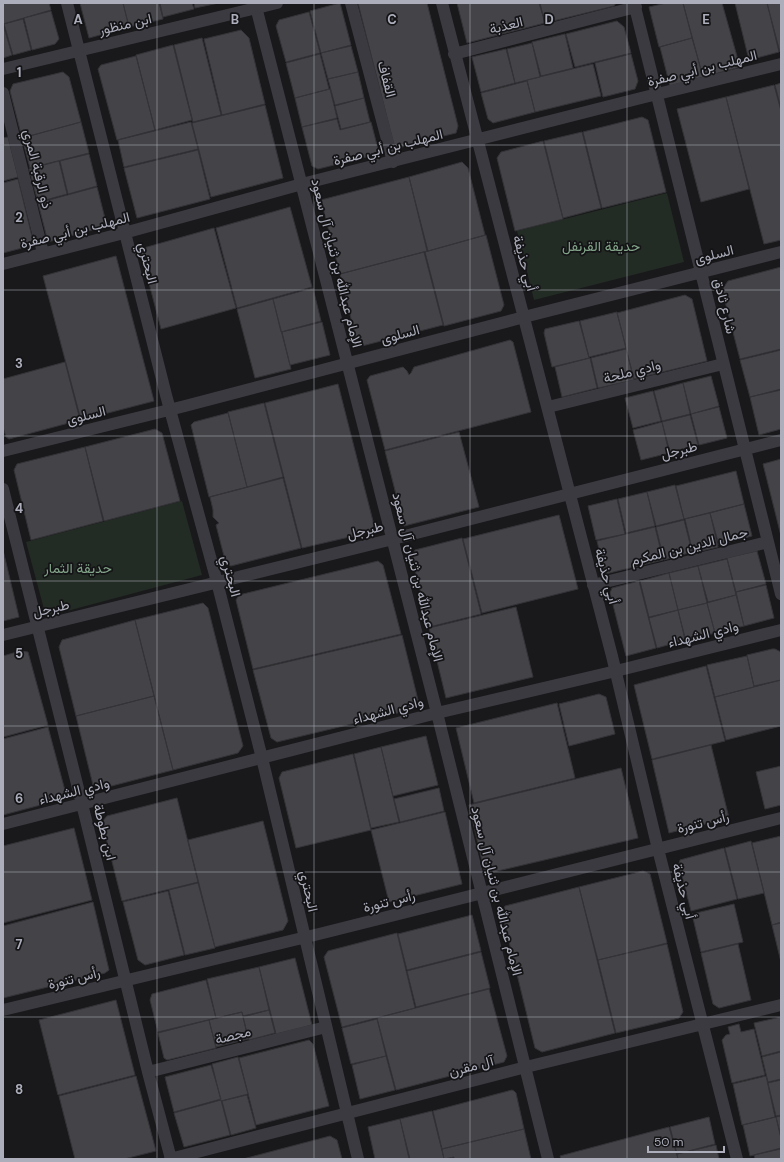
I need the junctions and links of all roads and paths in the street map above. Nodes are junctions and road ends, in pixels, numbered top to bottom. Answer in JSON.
{"nodes":[{"id":1,"x":67,"y":3,"type":"edge"},
{"id":2,"x":277,"y":3,"type":"edge"},
{"id":3,"x":351,"y":3,"type":"edge"},
{"id":4,"x":442,"y":3,"type":"edge"},
{"id":5,"x":635,"y":5,"type":"edge"},
{"id":6,"x":256,"y":6,"type":"edge"},
{"id":7,"x":79,"y":50,"type":"junction"},
{"id":8,"x":454,"y":54,"type":"junction"},
{"id":9,"x":781,"y":64,"type":"edge"},
{"id":10,"x":3,"y":69,"type":"edge"},
{"id":11,"x":3,"y":93,"type":"edge"},
{"id":12,"x":657,"y":94,"type":"junction"},
{"id":13,"x":477,"y":140,"type":"junction"},
{"id":14,"x":393,"y":162,"type":"junction"},
{"id":15,"x":302,"y":184,"type":"junction"},
{"id":16,"x":124,"y":233,"type":"junction"},
{"id":17,"x":781,"y":252,"type":"edge"},
{"id":18,"x":43,"y":253,"type":"junction"},
{"id":19,"x":3,"y":264,"type":"edge"},
{"id":20,"x":701,"y":273,"type":"junction"},
{"id":21,"x":524,"y":317,"type":"junction"},
{"id":22,"x":348,"y":363,"type":"junction"},
{"id":23,"x":723,"y":364,"type":"junction"},
{"id":24,"x":548,"y":407,"type":"junction"},
{"id":25,"x":170,"y":409,"type":"junction"},
{"id":26,"x":781,"y":440,"type":"edge"},
{"id":27,"x":746,"y":449,"type":"junction"},
{"id":28,"x":3,"y":451,"type":"edge"},
{"id":29,"x":3,"y":489,"type":"edge"},
{"id":30,"x":570,"y":493,"type":"junction"},
{"id":31,"x":393,"y":539,"type":"junction"},
{"id":32,"x":768,"y":542,"type":"junction"},
{"id":33,"x":217,"y":582,"type":"junction"},
{"id":34,"x":594,"y":585,"type":"junction"},
{"id":35,"x":781,"y":594,"type":"edge"},
{"id":36,"x":37,"y":627,"type":"junction"},
{"id":37,"x":781,"y":630,"type":"edge"},
{"id":38,"x":3,"y":635,"type":"edge"},
{"id":39,"x":616,"y":671,"type":"junction"},
{"id":40,"x":437,"y":713,"type":"junction"},
{"id":41,"x":262,"y":758,"type":"junction"},
{"id":42,"x":82,"y":805,"type":"junction"},
{"id":43,"x":781,"y":818,"type":"edge"},
{"id":44,"x":3,"y":824,"type":"edge"},
{"id":45,"x":658,"y":849,"type":"junction"},
{"id":46,"x":483,"y":892,"type":"junction"},
{"id":47,"x":305,"y":938,"type":"junction"},
{"id":48,"x":126,"y":980,"type":"junction"},
{"id":49,"x":781,"y":1005,"type":"edge"},
{"id":50,"x":3,"y":1010,"type":"edge"},
{"id":51,"x":702,"y":1024,"type":"junction"},
{"id":52,"x":326,"y":1027,"type":"junction"},
{"id":53,"x":526,"y":1067,"type":"junction"},
{"id":54,"x":148,"y":1072,"type":"junction"},
{"id":55,"x":346,"y":1114,"type":"junction"},
{"id":56,"x":170,"y":1159,"type":"edge"},
{"id":57,"x":358,"y":1159,"type":"edge"},
{"id":58,"x":548,"y":1159,"type":"edge"},
{"id":59,"x":736,"y":1159,"type":"edge"}],
"edges":[{"from":1,"to":7,"type":"street","name":"البحتري"},
{"from":2,"to":6,"type":"street","name":"ابن منظور"},
{"from":3,"to":14,"type":"street","name":"القفاف"},
{"from":4,"to":8,"type":"street","name":"أبي حذيفة"},
{"from":5,"to":8,"type":"street","name":"العذبة"},
{"from":5,"to":12,"type":"street","name":"شارع ثادق"},
{"from":6,"to":7,"type":"street","name":"ابن منظور"},
{"from":6,"to":15,"type":"street","name":"الإمام عبدالله بن ثنيان آل سعود"},
{"from":7,"to":10,"type":"street","name":"ابن منظور"},
{"from":7,"to":16,"type":"street","name":"البحتري"},
{"from":8,"to":13,"type":"street","name":"أبي حذيفة"},
{"from":9,"to":12,"type":"street","name":"المهلب بن أبي صفرة"},
{"from":11,"to":18,"type":"street","name":"ذو الرقبة المري"},
{"from":12,"to":13,"type":"street","name":"المهلب بن أبي صفرة"},
{"from":12,"to":20,"type":"street","name":"شارع ثادق"},
{"from":13,"to":14,"type":"street","name":"المهلب بن أبي صفرة"},
{"from":13,"to":21,"type":"street","name":"أبي حذيفة"},
{"from":14,"to":15,"type":"street","name":"المهلب بن أبي صفرة"},
{"from":15,"to":16,"type":"street","name":"المهلب بن أبي صفرة"},
{"from":15,"to":22,"type":"street","name":"الإمام عبدالله بن ثنيان آل سعود"},
{"from":16,"to":18,"type":"street","name":"المهلب بن أبي صفرة"},
{"from":16,"to":25,"type":"street","name":"البحتري"},
{"from":17,"to":20,"type":"street","name":"السلوى"},
{"from":18,"to":19,"type":"street","name":"المهلب بن أبي صفرة"},
{"from":20,"to":21,"type":"street","name":"السلوى"},
{"from":20,"to":23,"type":"street","name":"شارع ثادق"},
{"from":21,"to":22,"type":"street","name":"السلوى"},
{"from":21,"to":24,"type":"street","name":"أبي حذيفة"},
{"from":22,"to":25,"type":"street","name":"السلوى"},
{"from":22,"to":31,"type":"street","name":"الإمام عبدالله بن ثنيان آل سعود"},
{"from":23,"to":24,"type":"street","name":"وادي ملحة"},
{"from":23,"to":27,"type":"street","name":"شارع ثادق"},
{"from":24,"to":30,"type":"street","name":"أبي حذيفة"},
{"from":25,"to":28,"type":"street","name":"السلوى"},
{"from":25,"to":33,"type":"street","name":"البحتري"},
{"from":26,"to":27,"type":"street","name":"طبرجل"},
{"from":27,"to":30,"type":"street","name":"طبرجل"},
{"from":27,"to":32,"type":"street","name":"شارع ثادق"},
{"from":29,"to":36,"type":"street","name":"ابن بطوطة"},
{"from":30,"to":31,"type":"street","name":"طبرجل"},
{"from":30,"to":34,"type":"street","name":"أبي حذيفة"},
{"from":31,"to":33,"type":"street","name":"طبرجل"},
{"from":31,"to":40,"type":"street","name":"الإمام عبدالله بن ثنيان آل سعود"},
{"from":32,"to":34,"type":"street","name":"جمال الدين بن المكرم"},
{"from":32,"to":35,"type":"street","name":"شارع ثادق"},
{"from":33,"to":36,"type":"street","name":"طبرجل"},
{"from":33,"to":41,"type":"street","name":"البحتري"},
{"from":34,"to":39,"type":"street","name":"أبي حذيفة"},
{"from":36,"to":38,"type":"street","name":"طبرجل"},
{"from":36,"to":42,"type":"street","name":"ابن بطوطة"},
{"from":37,"to":39,"type":"street","name":"وادي الشهداء"},
{"from":39,"to":40,"type":"street","name":"وادي الشهداء"},
{"from":39,"to":45,"type":"street","name":"أبي حذيفة"},
{"from":40,"to":41,"type":"street","name":"وادي الشهداء"},
{"from":40,"to":46,"type":"street","name":"الإمام عبدالله بن ثنيان آل سعود"},
{"from":41,"to":42,"type":"street","name":"وادي الشهداء"},
{"from":41,"to":47,"type":"street","name":"البحتري"},
{"from":42,"to":44,"type":"street","name":"وادي الشهداء"},
{"from":42,"to":48,"type":"street","name":"ابن بطوطة"},
{"from":43,"to":45,"type":"street","name":"رأس تنورة"},
{"from":45,"to":46,"type":"street","name":"رأس تنورة"},
{"from":45,"to":51,"type":"street","name":"أبي حذيفة"},
{"from":46,"to":47,"type":"street","name":"رأس تنورة"},
{"from":46,"to":53,"type":"street","name":"الإمام عبدالله بن ثنيان آل سعود"},
{"from":47,"to":48,"type":"street","name":"رأس تنورة"},
{"from":47,"to":52,"type":"street","name":"البحتري"},
{"from":48,"to":50,"type":"street","name":"رأس تنورة"},
{"from":48,"to":54,"type":"street","name":"ابن بطوطة"},
{"from":49,"to":51,"type":"street","name":"آل مقرن"},
{"from":51,"to":53,"type":"street","name":"آل مقرن"},
{"from":51,"to":59,"type":"street","name":"أبي حذيفة"},
{"from":52,"to":54,"type":"street","name":"مجصة"},
{"from":52,"to":55,"type":"street","name":"البحتري"},
{"from":53,"to":55,"type":"street","name":"آل مقرن"},
{"from":53,"to":58,"type":"street","name":"الإمام عبدالله بن ثنيان آل سعود"},
{"from":54,"to":56,"type":"street","name":"ابن بطوطة"},
{"from":55,"to":56,"type":"street","name":"آل مقرن"},
{"from":55,"to":57,"type":"street","name":"البحتري"}]}
